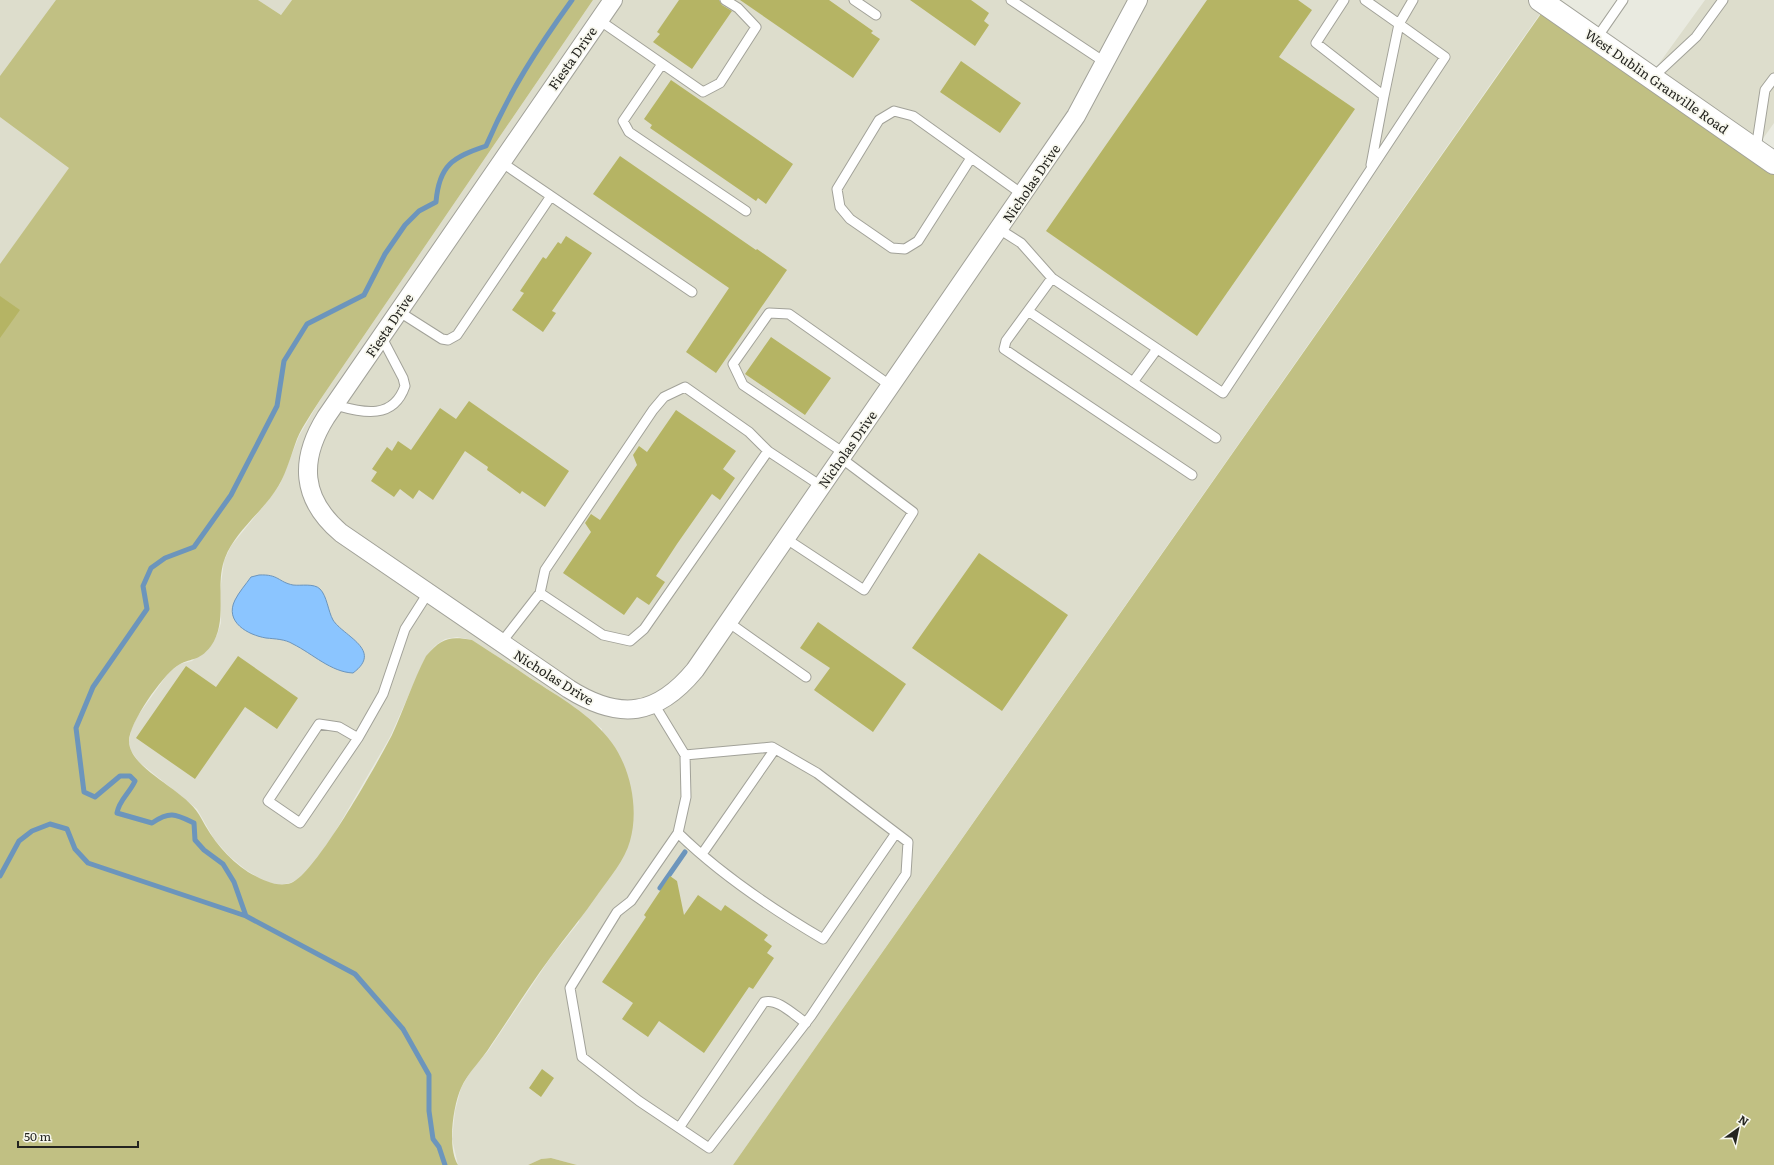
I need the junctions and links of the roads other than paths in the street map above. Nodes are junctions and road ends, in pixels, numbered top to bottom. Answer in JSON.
{"nodes":[{"id":1,"x":613,"y":0,"type":"edge"},
{"id":2,"x":725,"y":0,"type":"edge"},
{"id":3,"x":854,"y":0,"type":"edge"},
{"id":4,"x":1011,"y":0,"type":"edge"},
{"id":5,"x":1138,"y":0,"type":"edge"},
{"id":6,"x":1344,"y":0,"type":"edge"},
{"id":7,"x":1365,"y":0,"type":"edge"},
{"id":8,"x":1413,"y":0,"type":"edge"},
{"id":9,"x":1540,"y":0,"type":"edge"},
{"id":10,"x":1623,"y":0,"type":"edge"},
{"id":11,"x":1724,"y":0,"type":"edge"},
{"id":12,"x":876,"y":15,"type":"dead end"},
{"id":13,"x":599,"y":20,"type":"junction"},
{"id":14,"x":1400,"y":24,"type":"junction"},
{"id":15,"x":1596,"y":39,"type":"junction"},
{"id":16,"x":1106,"y":63,"type":"junction"},
{"id":17,"x":662,"y":64,"type":"junction"},
{"id":18,"x":1652,"y":78,"type":"junction"},
{"id":19,"x":1774,"y":78,"type":"edge"},
{"id":20,"x":1384,"y":96,"type":"junction"},
{"id":21,"x":1756,"y":150,"type":"junction"},
{"id":22,"x":971,"y":158,"type":"junction"},
{"id":23,"x":501,"y":162,"type":"junction"},
{"id":24,"x":1774,"y":163,"type":"edge"},
{"id":25,"x":1370,"y":169,"type":"junction"},
{"id":26,"x":1022,"y":194,"type":"junction"},
{"id":27,"x":551,"y":196,"type":"junction"},
{"id":28,"x":746,"y":211,"type":"dead end"},
{"id":29,"x":999,"y":229,"type":"junction"},
{"id":30,"x":1052,"y":278,"type":"junction"},
{"id":31,"x":692,"y":292,"type":"dead end"},
{"id":32,"x":398,"y":311,"type":"junction"},
{"id":33,"x":1028,"y":311,"type":"junction"},
{"id":34,"x":381,"y":336,"type":"junction"},
{"id":35,"x":1157,"y":349,"type":"junction"},
{"id":36,"x":1133,"y":382,"type":"junction"},
{"id":37,"x":891,"y":386,"type":"junction"},
{"id":38,"x":334,"y":404,"type":"junction"},
{"id":39,"x":1216,"y":438,"type":"dead end"},
{"id":40,"x":768,"y":451,"type":"junction"},
{"id":41,"x":843,"y":455,"type":"junction"},
{"id":42,"x":1192,"y":475,"type":"dead end"},
{"id":43,"x":821,"y":486,"type":"junction"},
{"id":44,"x":786,"y":538,"type":"junction"},
{"id":45,"x":428,"y":593,"type":"junction"},
{"id":46,"x":540,"y":594,"type":"junction"},
{"id":47,"x":467,"y":619,"type":"joint"},
{"id":48,"x":728,"y":622,"type":"junction"},
{"id":49,"x":501,"y":643,"type":"junction"},
{"id":50,"x":806,"y":677,"type":"dead end"},
{"id":51,"x":654,"y":704,"type":"junction"},
{"id":52,"x":358,"y":738,"type":"junction"},
{"id":53,"x":775,"y":749,"type":"junction"},
{"id":54,"x":685,"y":755,"type":"junction"},
{"id":55,"x":678,"y":833,"type":"junction"},
{"id":56,"x":896,"y":833,"type":"junction"},
{"id":57,"x":702,"y":854,"type":"junction"},
{"id":58,"x":806,"y":1023,"type":"junction"},
{"id":59,"x":679,"y":1128,"type":"junction"}],
"edges":[{"from":1,"to":13,"type":"street","name":"Fiesta Drive"},
{"from":2,"to":17,"type":"lane"},
{"from":3,"to":12,"type":"lane"},
{"from":4,"to":16,"type":"lane"},
{"from":5,"to":16,"type":"street","name":"Nicholas Drive"},
{"from":6,"to":20,"type":"lane"},
{"from":7,"to":14,"type":"lane"},
{"from":8,"to":14,"type":"lane"},
{"from":9,"to":15,"type":"main road","name":"West Dublin Granville Road"},
{"from":10,"to":15,"type":"lane"},
{"from":11,"to":18,"type":"lane"},
{"from":13,"to":17,"type":"lane"},
{"from":13,"to":23,"type":"street","name":"Fiesta Drive"},
{"from":14,"to":20,"type":"lane"},
{"from":14,"to":25,"type":"lane"},
{"from":15,"to":18,"type":"main road","name":"West Dublin Granville Road"},
{"from":16,"to":26,"type":"street","name":"Nicholas Drive"},
{"from":17,"to":28,"type":"lane"},
{"from":18,"to":21,"type":"main road","name":"West Dublin Granville Road"},
{"from":19,"to":21,"type":"lane"},
{"from":20,"to":25,"type":"lane"},
{"from":21,"to":24,"type":"main road","name":"West Dublin Granville Road"},
{"from":22,"to":22,"type":"lane"},
{"from":22,"to":26,"type":"lane"},
{"from":23,"to":27,"type":"lane"},
{"from":23,"to":32,"type":"street","name":"Fiesta Drive"},
{"from":25,"to":35,"type":"lane"},
{"from":26,"to":29,"type":"street","name":"Nicholas Drive"},
{"from":27,"to":31,"type":"lane"},
{"from":27,"to":32,"type":"lane"},
{"from":29,"to":30,"type":"lane"},
{"from":29,"to":37,"type":"street","name":"Nicholas Drive"},
{"from":30,"to":33,"type":"lane"},
{"from":30,"to":35,"type":"lane"},
{"from":32,"to":34,"type":"street","name":"Fiesta Drive"},
{"from":33,"to":36,"type":"lane"},
{"from":33,"to":42,"type":"lane"},
{"from":34,"to":38,"type":"street","name":"Fiesta Drive"},
{"from":34,"to":38,"type":"lane"},
{"from":35,"to":36,"type":"lane"},
{"from":36,"to":39,"type":"lane"},
{"from":37,"to":41,"type":"street","name":"Nicholas Drive"},
{"from":37,"to":41,"type":"lane"},
{"from":38,"to":45,"type":"street","name":"Fiesta Drive"},
{"from":40,"to":43,"type":"lane"},
{"from":40,"to":46,"type":"lane"},
{"from":40,"to":46,"type":"lane"},
{"from":41,"to":43,"type":"street","name":"Nicholas Drive"},
{"from":41,"to":44,"type":"lane"},
{"from":43,"to":44,"type":"street","name":"Nicholas Drive"},
{"from":44,"to":48,"type":"street","name":"Nicholas Drive"},
{"from":45,"to":47,"type":"street","name":"Fiesta Drive"},
{"from":45,"to":52,"type":"lane"},
{"from":46,"to":49,"type":"lane"},
{"from":47,"to":49,"type":"street","name":"Nicholas Drive"},
{"from":48,"to":50,"type":"lane"},
{"from":48,"to":51,"type":"street","name":"Nicholas Drive"},
{"from":49,"to":51,"type":"street","name":"Nicholas Drive"},
{"from":51,"to":54,"type":"lane"},
{"from":52,"to":52,"type":"lane"},
{"from":53,"to":54,"type":"lane"},
{"from":53,"to":56,"type":"lane"},
{"from":53,"to":57,"type":"lane"},
{"from":54,"to":55,"type":"lane"},
{"from":55,"to":57,"type":"lane"},
{"from":55,"to":59,"type":"lane"},
{"from":56,"to":57,"type":"lane"},
{"from":56,"to":58,"type":"lane"},
{"from":58,"to":59,"type":"lane"},
{"from":58,"to":59,"type":"lane"}]}
